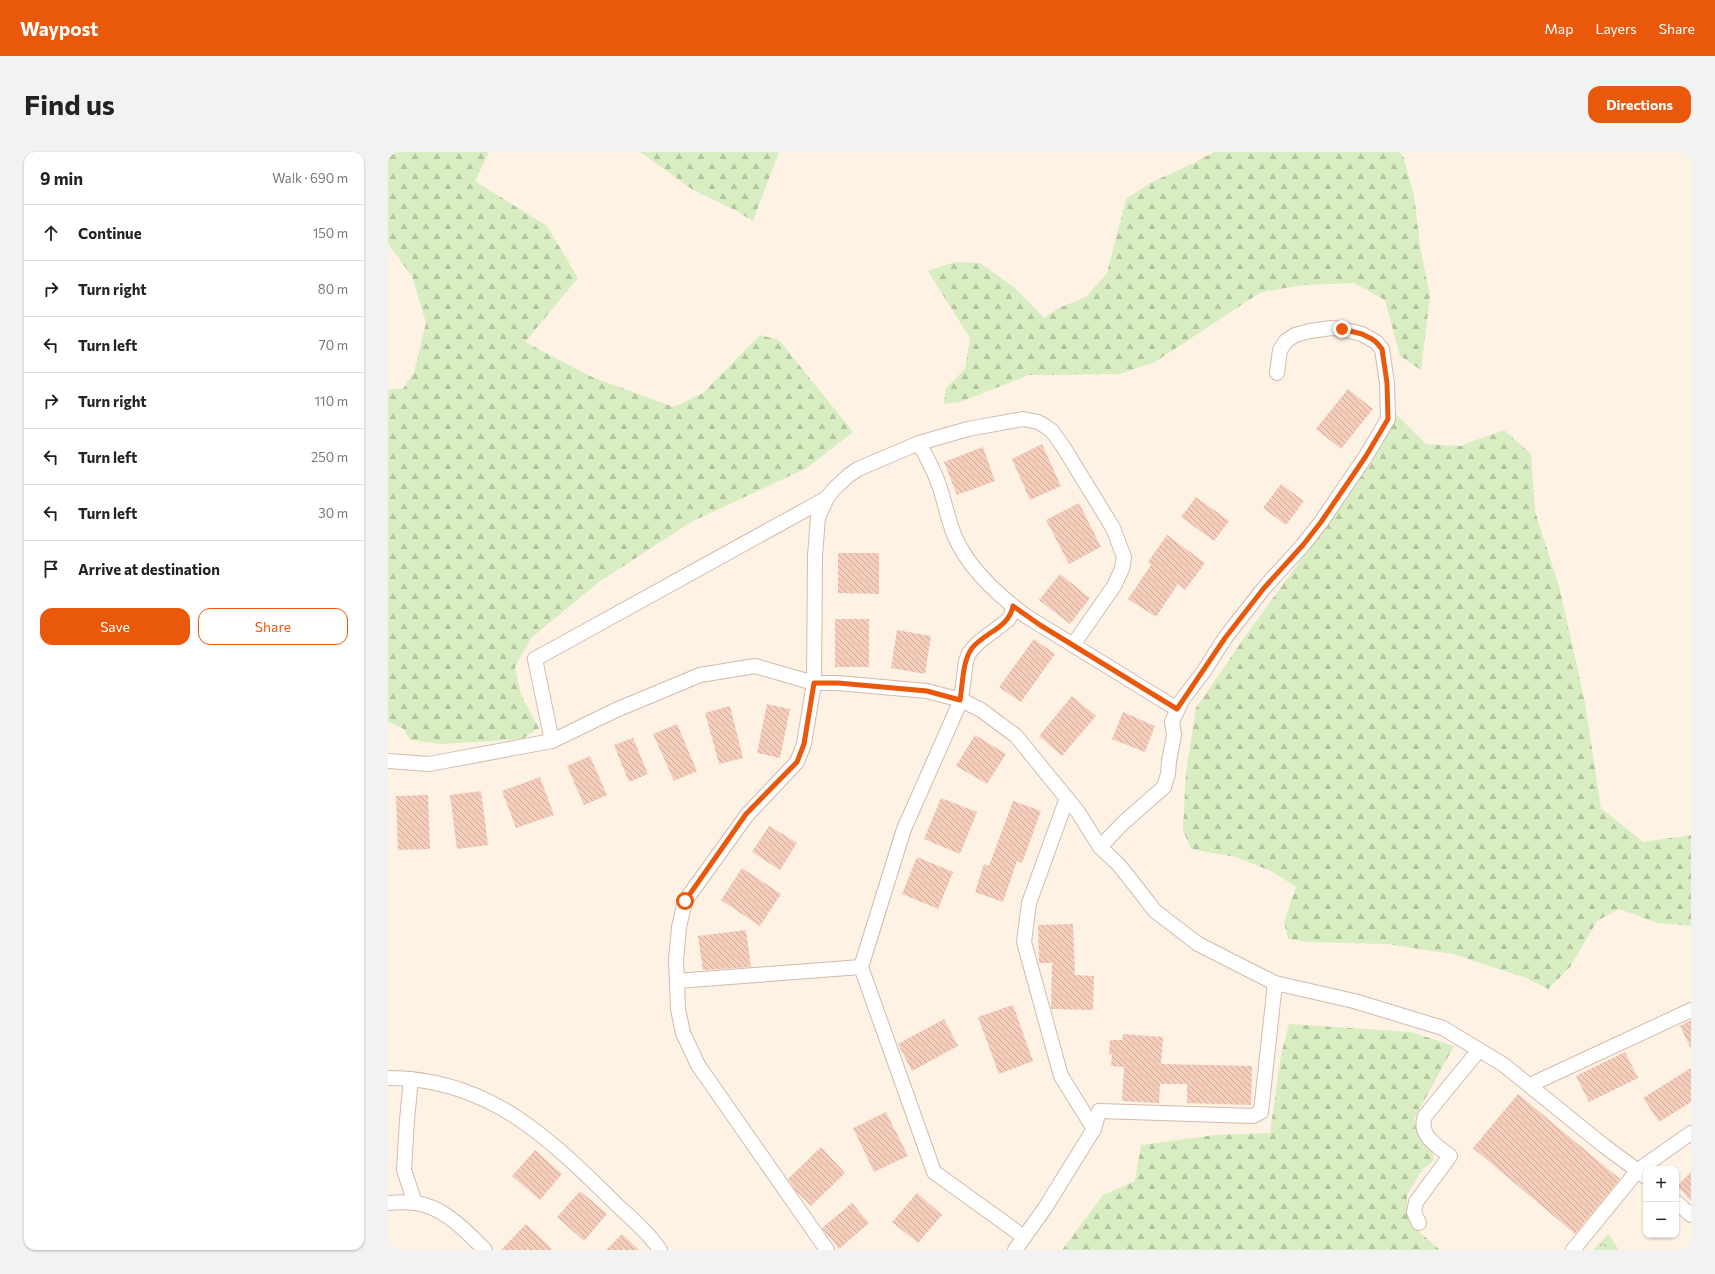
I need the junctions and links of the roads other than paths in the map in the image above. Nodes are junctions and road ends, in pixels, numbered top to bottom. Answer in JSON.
{"nodes":[{"id":1,"x":1277,"y":373,"type":"dead end"},
{"id":2,"x":919,"y":443,"type":"junction"},
{"id":3,"x":827,"y":498,"type":"junction"},
{"id":4,"x":1013,"y":606,"type":"junction"},
{"id":5,"x":1073,"y":645,"type":"junction"},
{"id":6,"x":814,"y":683,"type":"junction"},
{"id":7,"x":960,"y":700,"type":"junction"},
{"id":8,"x":1177,"y":709,"type":"junction"},
{"id":9,"x":552,"y":741,"type":"junction"},
{"id":10,"x":388,"y":761,"type":"edge"},
{"id":11,"x":1067,"y":798,"type":"junction"},
{"id":12,"x":1100,"y":847,"type":"junction"},
{"id":13,"x":861,"y":967,"type":"junction"},
{"id":14,"x":677,"y":981,"type":"junction"},
{"id":15,"x":1275,"y":983,"type":"junction"},
{"id":16,"x":1691,"y":1010,"type":"edge"},
{"id":17,"x":1478,"y":1050,"type":"junction"},
{"id":18,"x":388,"y":1078,"type":"edge"},
{"id":19,"x":411,"y":1079,"type":"junction"},
{"id":20,"x":1530,"y":1085,"type":"junction"},
{"id":21,"x":1094,"y":1130,"type":"junction"},
{"id":22,"x":1691,"y":1134,"type":"edge"},
{"id":23,"x":1642,"y":1173,"type":"edge"},
{"id":24,"x":388,"y":1203,"type":"edge"},
{"id":25,"x":415,"y":1203,"type":"junction"},
{"id":26,"x":1679,"y":1205,"type":"edge"},
{"id":27,"x":1691,"y":1215,"type":"edge"},
{"id":28,"x":1419,"y":1223,"type":"dead end"},
{"id":29,"x":1024,"y":1237,"type":"junction"},
{"id":30,"x":485,"y":1250,"type":"edge"},
{"id":31,"x":660,"y":1250,"type":"edge"},
{"id":32,"x":827,"y":1250,"type":"edge"},
{"id":33,"x":1015,"y":1250,"type":"edge"},
{"id":34,"x":1573,"y":1250,"type":"edge"}],
"edges":[{"from":1,"to":8,"type":"street"},
{"from":2,"to":3,"type":"street"},
{"from":2,"to":4,"type":"street"},
{"from":2,"to":5,"type":"street"},
{"from":3,"to":6,"type":"street"},
{"from":3,"to":9,"type":"street"},
{"from":4,"to":5,"type":"street"},
{"from":4,"to":7,"type":"street"},
{"from":5,"to":8,"type":"street"},
{"from":6,"to":7,"type":"street"},
{"from":6,"to":9,"type":"street"},
{"from":6,"to":14,"type":"street"},
{"from":7,"to":11,"type":"street"},
{"from":7,"to":13,"type":"street"},
{"from":8,"to":12,"type":"street"},
{"from":9,"to":10,"type":"street"},
{"from":11,"to":12,"type":"street"},
{"from":11,"to":21,"type":"street"},
{"from":12,"to":15,"type":"street"},
{"from":13,"to":14,"type":"street"},
{"from":13,"to":29,"type":"street"},
{"from":14,"to":32,"type":"street"},
{"from":15,"to":17,"type":"street"},
{"from":15,"to":21,"type":"street"},
{"from":16,"to":20,"type":"street"},
{"from":17,"to":20,"type":"street"},
{"from":17,"to":28,"type":"street"},
{"from":18,"to":19,"type":"street"},
{"from":19,"to":25,"type":"street"},
{"from":19,"to":31,"type":"street"},
{"from":20,"to":23,"type":"street"},
{"from":21,"to":29,"type":"street"},
{"from":22,"to":23,"type":"street"},
{"from":23,"to":34,"type":"street"},
{"from":24,"to":25,"type":"street"},
{"from":25,"to":30,"type":"street"},
{"from":26,"to":27,"type":"street"},
{"from":29,"to":33,"type":"street"}]}
